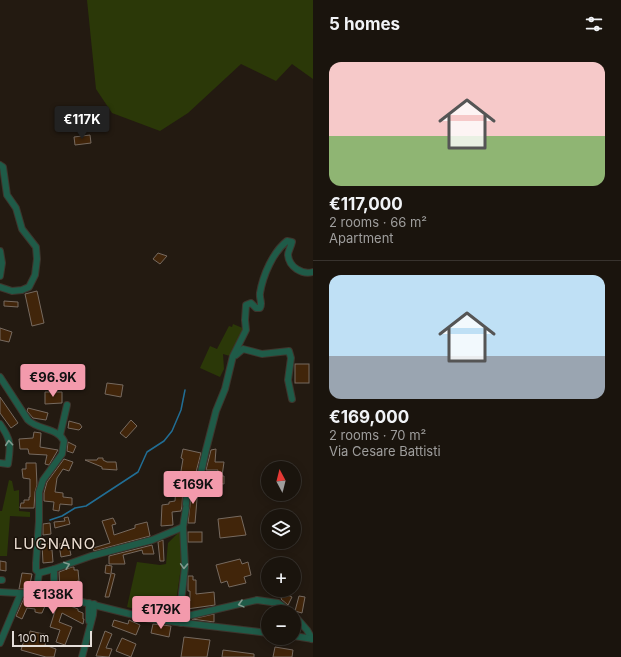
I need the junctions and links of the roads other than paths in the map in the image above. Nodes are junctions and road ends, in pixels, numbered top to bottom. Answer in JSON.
{"nodes":[{"id":1,"x":0,"y":165,"type":"edge"},
{"id":2,"x":0,"y":193,"type":"edge"},
{"id":3,"x":7,"y":195,"type":"junction"},
{"id":4,"x":0,"y":251,"type":"edge"},
{"id":5,"x":313,"y":272,"type":"edge"},
{"id":6,"x":0,"y":276,"type":"edge"},
{"id":7,"x":0,"y":287,"type":"edge"},
{"id":8,"x":232,"y":362,"type":"junction"},
{"id":9,"x":0,"y":377,"type":"edge"},
{"id":10,"x":292,"y":399,"type":"dead end"},
{"id":11,"x":67,"y":405,"type":"dead end"},
{"id":12,"x":0,"y":424,"type":"edge"},
{"id":13,"x":60,"y":435,"type":"junction"},
{"id":14,"x":0,"y":463,"type":"edge"},
{"id":15,"x":183,"y":527,"type":"junction"},
{"id":16,"x":54,"y":569,"type":"junction"},
{"id":17,"x":39,"y":573,"type":"junction"},
{"id":18,"x":0,"y":592,"type":"edge"},
{"id":19,"x":21,"y":593,"type":"junction"},
{"id":20,"x":36,"y":594,"type":"junction"},
{"id":21,"x":54,"y":595,"type":"junction"},
{"id":22,"x":91,"y":604,"type":"junction"},
{"id":23,"x":281,"y":605,"type":"edge"},
{"id":24,"x":104,"y":607,"type":"junction"},
{"id":25,"x":93,"y":615,"type":"junction"},
{"id":26,"x":182,"y":620,"type":"junction"},
{"id":27,"x":301,"y":623,"type":"edge"},
{"id":28,"x":89,"y":627,"type":"junction"},
{"id":29,"x":261,"y":632,"type":"edge"},
{"id":30,"x":301,"y":637,"type":"edge"},
{"id":31,"x":312,"y":639,"type":"edge"},
{"id":32,"x":0,"y":643,"type":"edge"},
{"id":33,"x":82,"y":657,"type":"edge"}],
"edges":[{"from":1,"to":3,"type":"street"},
{"from":2,"to":3,"type":"street"},
{"from":3,"to":7,"type":"street"},
{"from":4,"to":6,"type":"street"},
{"from":5,"to":8,"type":"street"},
{"from":8,"to":10,"type":"street"},
{"from":8,"to":15,"type":"street"},
{"from":9,"to":13,"type":"street"},
{"from":11,"to":13,"type":"street"},
{"from":14,"to":12,"type":"street","one_way":true},
{"from":13,"to":17,"type":"street"},
{"from":16,"to":15,"type":"street","one_way":true},
{"from":15,"to":26,"type":"street","one_way":true},
{"from":16,"to":17,"type":"street"},
{"from":16,"to":21,"type":"street"},
{"from":17,"to":20,"type":"street"},
{"from":18,"to":19,"type":"street"},
{"from":19,"to":20,"type":"street"},
{"from":19,"to":32,"type":"street"},
{"from":20,"to":21,"type":"street"},
{"from":21,"to":22,"type":"street"},
{"from":22,"to":24,"type":"street"},
{"from":22,"to":25,"type":"street"},
{"from":22,"to":28,"type":"street"},
{"from":23,"to":26,"type":"street","one_way":true},
{"from":24,"to":25,"type":"street"},
{"from":24,"to":26,"type":"street"},
{"from":25,"to":28,"type":"street"},
{"from":26,"to":29,"type":"street"},
{"from":27,"to":31,"type":"street"},
{"from":28,"to":33,"type":"street"},
{"from":30,"to":31,"type":"street"}]}
